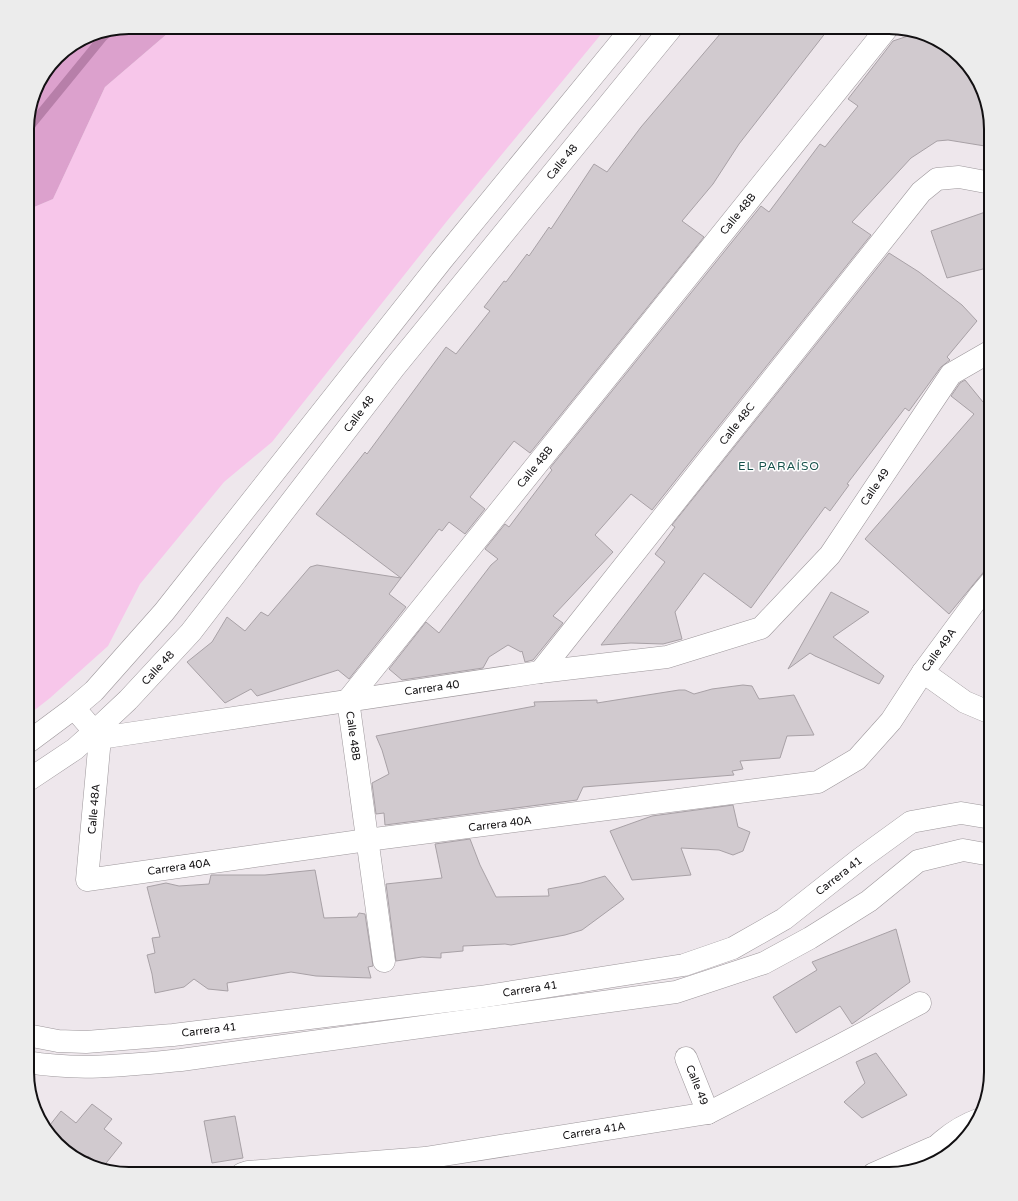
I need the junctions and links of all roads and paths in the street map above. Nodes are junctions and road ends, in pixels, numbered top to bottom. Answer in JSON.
{"nodes":[{"id":1,"x":627,"y":34,"type":"edge"},
{"id":2,"x":666,"y":34,"type":"edge"},
{"id":3,"x":882,"y":34,"type":"edge"},
{"id":4,"x":984,"y":182,"type":"edge"},
{"id":5,"x":984,"y":355,"type":"edge"},
{"id":6,"x":984,"y":590,"type":"edge"},
{"id":7,"x":761,"y":628,"type":"joint"},
{"id":8,"x":540,"y":672,"type":"junction"},
{"id":9,"x":923,"y":672,"type":"junction"},
{"id":10,"x":348,"y":700,"type":"junction"},
{"id":11,"x":74,"y":708,"type":"junction"},
{"id":12,"x":984,"y":710,"type":"edge"},
{"id":13,"x":891,"y":721,"type":"joint"},
{"id":14,"x":97,"y":734,"type":"junction"},
{"id":15,"x":34,"y":738,"type":"edge"},
{"id":16,"x":34,"y":776,"type":"edge"},
{"id":17,"x":984,"y":817,"type":"edge"},
{"id":18,"x":367,"y":840,"type":"junction"},
{"id":19,"x":984,"y":854,"type":"edge"},
{"id":20,"x":87,"y":880,"type":"joint"},
{"id":21,"x":384,"y":962,"type":"dead end"},
{"id":22,"x":920,"y":1003,"type":"dead end"},
{"id":23,"x":34,"y":1036,"type":"edge"},
{"id":24,"x":686,"y":1058,"type":"dead end"},
{"id":25,"x":34,"y":1063,"type":"edge"},
{"id":26,"x":708,"y":1113,"type":"junction"},
{"id":27,"x":969,"y":1123,"type":"edge"},
{"id":28,"x":932,"y":1148,"type":"junction"},
{"id":29,"x":920,"y":1162,"type":"edge"},
{"id":30,"x":311,"y":1167,"type":"edge"},
{"id":31,"x":889,"y":1167,"type":"edge"}],
"edges":[{"from":1,"to":11,"type":"main road"},
{"from":2,"to":14,"type":"main road","name":"Calle 48"},
{"from":3,"to":10,"type":"main road","name":"Calle 48B"},
{"from":4,"to":8,"type":"main road","name":"Calle 48C"},
{"from":5,"to":7,"type":"main road","name":"Calle 49"},
{"from":6,"to":9,"type":"main road","name":"Calle 49A"},
{"from":7,"to":8,"type":"main road","name":"Carrera 40"},
{"from":8,"to":10,"type":"main road","name":"Carrera 40"},
{"from":9,"to":12,"type":"main road"},
{"from":9,"to":13,"type":"main road","name":"Calle 49A"},
{"from":10,"to":14,"type":"main road","name":"Carrera 40"},
{"from":10,"to":18,"type":"main road","name":"Calle 48B"},
{"from":11,"to":14,"type":"main road"},
{"from":11,"to":15,"type":"main road"},
{"from":13,"to":18,"type":"main road","name":"Carrera 40A"},
{"from":14,"to":16,"type":"main road","name":"Calle 48"},
{"from":14,"to":20,"type":"main road","name":"Calle 48A"},
{"from":17,"to":23,"type":"main road","name":"Carrera 41"},
{"from":18,"to":20,"type":"main road","name":"Carrera 40A"},
{"from":18,"to":21,"type":"main road","name":"Calle 48B"},
{"from":19,"to":25,"type":"main road","name":"Carrera 41"},
{"from":22,"to":26,"type":"main road","name":"Carrera 41A"},
{"from":24,"to":26,"type":"main road","name":"Calle 49"},
{"from":26,"to":30,"type":"main road","name":"Carrera 41A"},
{"from":27,"to":28,"type":"main road"},
{"from":28,"to":29,"type":"main road"},
{"from":28,"to":31,"type":"main road"}]}
